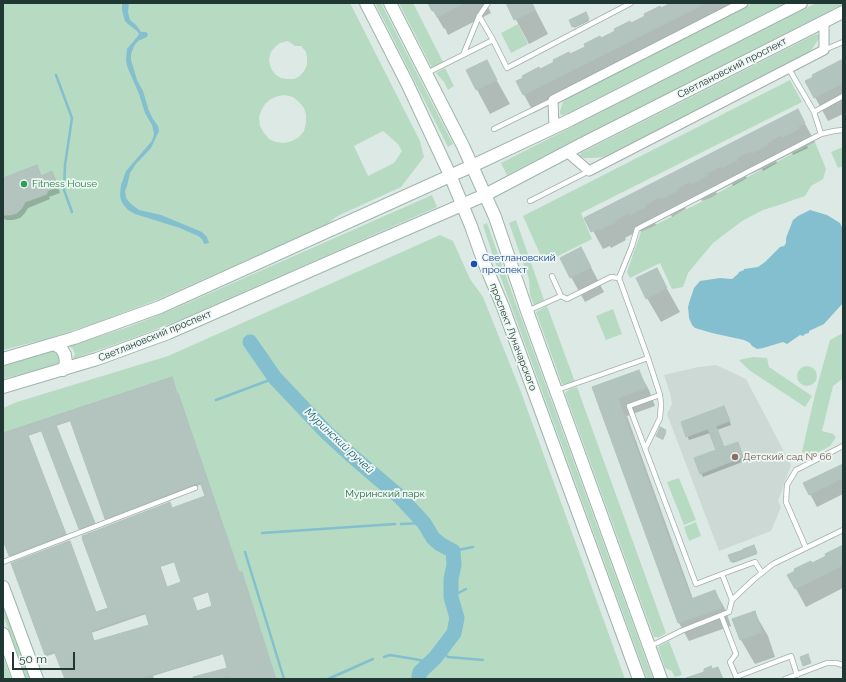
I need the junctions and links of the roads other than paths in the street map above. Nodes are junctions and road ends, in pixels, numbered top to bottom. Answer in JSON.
{"nodes":[{"id":1,"x":366,"y":3,"type":"edge"},
{"id":2,"x":390,"y":3,"type":"edge"},
{"id":3,"x":488,"y":3,"type":"edge"},
{"id":4,"x":631,"y":3,"type":"edge"},
{"id":5,"x":743,"y":3,"type":"edge"},
{"id":6,"x":801,"y":3,"type":"edge"},
{"id":7,"x":843,"y":12,"type":"edge"},
{"id":8,"x":479,"y":16,"type":"junction"},
{"id":9,"x":824,"y":21,"type":"junction"},
{"id":10,"x":493,"y":40,"type":"junction"},
{"id":11,"x":843,"y":42,"type":"edge"},
{"id":12,"x":824,"y":50,"type":"junction"},
{"id":13,"x":463,"y":55,"type":"junction"},
{"id":14,"x":789,"y":68,"type":"junction"},
{"id":15,"x":426,"y":74,"type":"junction"},
{"id":16,"x":843,"y":96,"type":"edge"},
{"id":17,"x":553,"y":100,"type":"junction"},
{"id":18,"x":814,"y":112,"type":"junction"},
{"id":19,"x":554,"y":128,"type":"junction"},
{"id":20,"x":494,"y":130,"type":"dead end"},
{"id":21,"x":843,"y":130,"type":"edge"},
{"id":22,"x":821,"y":134,"type":"junction"},
{"id":23,"x":567,"y":152,"type":"junction"},
{"id":24,"x":472,"y":166,"type":"junction"},
{"id":25,"x":589,"y":171,"type":"junction"},
{"id":26,"x":450,"y":176,"type":"junction"},
{"id":27,"x":485,"y":195,"type":"junction"},
{"id":28,"x":530,"y":201,"type":"dead end"},
{"id":29,"x":462,"y":205,"type":"junction"},
{"id":30,"x":552,"y":276,"type":"dead end"},
{"id":31,"x":619,"y":278,"type":"junction"},
{"id":32,"x":561,"y":296,"type":"junction"},
{"id":33,"x":527,"y":311,"type":"junction"},
{"id":34,"x":54,"y":344,"type":"junction"},
{"id":35,"x":648,"y":358,"type":"junction"},
{"id":36,"x":3,"y":359,"type":"edge"},
{"id":37,"x":63,"y":370,"type":"junction"},
{"id":38,"x":3,"y":387,"type":"edge"},
{"id":39,"x":556,"y":390,"type":"junction"},
{"id":40,"x":660,"y":394,"type":"junction"},
{"id":41,"x":843,"y":446,"type":"edge"},
{"id":42,"x":645,"y":450,"type":"junction"},
{"id":43,"x":195,"y":488,"type":"dead end"},
{"id":44,"x":843,"y":530,"type":"edge"},
{"id":45,"x":806,"y":548,"type":"junction"},
{"id":46,"x":3,"y":562,"type":"edge"},
{"id":47,"x":762,"y":573,"type":"junction"},
{"id":48,"x":722,"y":574,"type":"junction"},
{"id":49,"x":3,"y":587,"type":"edge"},
{"id":50,"x":732,"y":600,"type":"junction"},
{"id":51,"x":721,"y":615,"type":"junction"},
{"id":52,"x":3,"y":634,"type":"edge"},
{"id":53,"x":649,"y":646,"type":"junction"},
{"id":54,"x":843,"y":665,"type":"edge"},
{"id":55,"x":797,"y":675,"type":"junction"},
{"id":56,"x":736,"y":678,"type":"edge"},
{"id":57,"x":19,"y":679,"type":"edge"},
{"id":58,"x":36,"y":679,"type":"edge"},
{"id":59,"x":639,"y":679,"type":"edge"},
{"id":60,"x":661,"y":679,"type":"edge"},
{"id":61,"x":785,"y":679,"type":"edge"}],
"edges":[{"from":1,"to":26,"type":"main road","name":"проспект Луначарского"},
{"from":2,"to":15,"type":"main road"},
{"from":3,"to":8,"type":"lane"},
{"from":4,"to":10,"type":"lane"},
{"from":5,"to":17,"type":"street"},
{"from":6,"to":19,"type":"main road"},
{"from":7,"to":9,"type":"main road","name":"Светлановский проспект"},
{"from":8,"to":10,"type":"lane"},
{"from":8,"to":13,"type":"lane"},
{"from":9,"to":12,"type":"street"},
{"from":9,"to":23,"type":"main road","name":"Светлановский проспект"},
{"from":10,"to":13,"type":"lane"},
{"from":11,"to":12,"type":"lane"},
{"from":12,"to":14,"type":"street"},
{"from":13,"to":15,"type":"lane"},
{"from":14,"to":18,"type":"lane"},
{"from":14,"to":25,"type":"street"},
{"from":15,"to":24,"type":"main road"},
{"from":16,"to":18,"type":"lane"},
{"from":17,"to":19,"type":"street"},
{"from":17,"to":20,"type":"lane"},
{"from":18,"to":22,"type":"lane"},
{"from":19,"to":24,"type":"main road"},
{"from":21,"to":22,"type":"lane"},
{"from":22,"to":31,"type":"lane"},
{"from":23,"to":25,"type":"street"},
{"from":23,"to":27,"type":"main road","name":"Светлановский проспект"},
{"from":24,"to":26,"type":"main road"},
{"from":24,"to":27,"type":"main road"},
{"from":25,"to":28,"type":"lane"},
{"from":26,"to":29,"type":"main road","name":"проспект Луначарского"},
{"from":26,"to":34,"type":"main road"},
{"from":27,"to":29,"type":"main road","name":"Светлановский проспект"},
{"from":27,"to":33,"type":"main road"},
{"from":29,"to":37,"type":"main road","name":"Светлановский проспект"},
{"from":29,"to":59,"type":"main road","name":"проспект Луначарского"},
{"from":30,"to":32,"type":"lane"},
{"from":31,"to":32,"type":"lane"},
{"from":31,"to":35,"type":"lane"},
{"from":32,"to":33,"type":"lane"},
{"from":33,"to":39,"type":"main road"},
{"from":34,"to":36,"type":"main road"},
{"from":34,"to":37,"type":"main road"},
{"from":35,"to":39,"type":"lane"},
{"from":35,"to":40,"type":"lane"},
{"from":37,"to":38,"type":"main road","name":"Светлановский проспект"},
{"from":39,"to":53,"type":"main road"},
{"from":40,"to":42,"type":"lane"},
{"from":40,"to":42,"type":"lane"},
{"from":41,"to":45,"type":"lane"},
{"from":42,"to":48,"type":"lane"},
{"from":43,"to":46,"type":"lane"},
{"from":44,"to":45,"type":"lane"},
{"from":45,"to":47,"type":"lane"},
{"from":47,"to":48,"type":"lane"},
{"from":47,"to":50,"type":"lane"},
{"from":48,"to":50,"type":"lane"},
{"from":49,"to":58,"type":"main road"},
{"from":50,"to":51,"type":"lane"},
{"from":51,"to":53,"type":"lane"},
{"from":51,"to":56,"type":"lane"},
{"from":52,"to":57,"type":"main road"},
{"from":53,"to":60,"type":"main road"},
{"from":54,"to":55,"type":"lane"},
{"from":55,"to":56,"type":"lane"},
{"from":55,"to":61,"type":"lane"}]}
